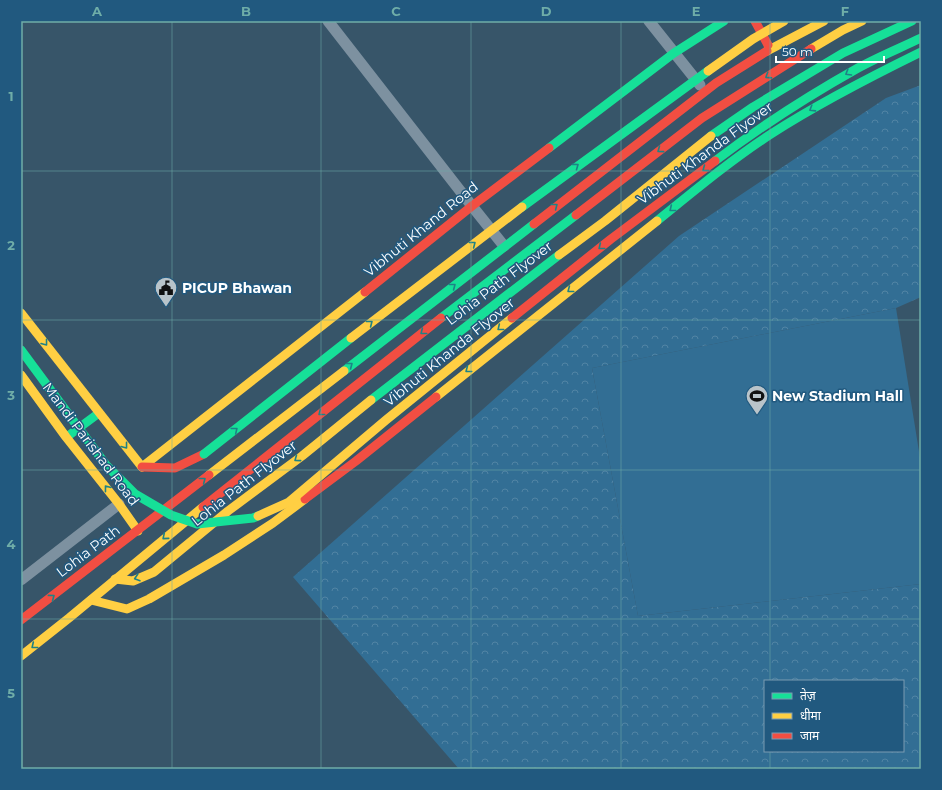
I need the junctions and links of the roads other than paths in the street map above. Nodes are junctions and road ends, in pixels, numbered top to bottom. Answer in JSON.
{"nodes":[{"id":1,"x":328,"y":21,"type":"edge"},
{"id":2,"x":649,"y":21,"type":"edge"},
{"id":3,"x":724,"y":21,"type":"edge"},
{"id":4,"x":754,"y":21,"type":"edge"},
{"id":5,"x":784,"y":21,"type":"edge"},
{"id":6,"x":824,"y":21,"type":"edge"},
{"id":7,"x":862,"y":21,"type":"edge"},
{"id":8,"x":912,"y":21,"type":"edge"},
{"id":9,"x":921,"y":38,"type":"edge"},
{"id":10,"x":770,"y":49,"type":"junction"},
{"id":11,"x":921,"y":52,"type":"edge"},
{"id":12,"x":674,"y":54,"type":"junction"},
{"id":13,"x":705,"y":91,"type":"junction"},
{"id":14,"x":472,"y":206,"type":"junction"},
{"id":15,"x":504,"y":246,"type":"junction"},
{"id":16,"x":21,"y":312,"type":"edge"},
{"id":17,"x":21,"y":350,"type":"edge"},
{"id":18,"x":21,"y":375,"type":"edge"},
{"id":19,"x":99,"y":413,"type":"junction"},
{"id":20,"x":66,"y":437,"type":"junction"},
{"id":21,"x":142,"y":467,"type":"junction"},
{"id":22,"x":119,"y":504,"type":"junction"},
{"id":23,"x":172,"y":504,"type":"joint"},
{"id":24,"x":138,"y":531,"type":"junction"},
{"id":25,"x":116,"y":579,"type":"junction"},
{"id":26,"x":21,"y":580,"type":"edge"},
{"id":27,"x":91,"y":600,"type":"junction"},
{"id":28,"x":21,"y":620,"type":"edge"},
{"id":29,"x":21,"y":656,"type":"edge"}],
"edges":[{"from":1,"to":14,"type":"street"},
{"from":2,"to":12,"type":"street"},
{"from":3,"to":12,"type":"main road","name":"Vibhuti Khand Road"},
{"from":4,"to":10,"type":"main road"},
{"from":21,"to":5,"type":"main road","one_way":true,"bridge":true},
{"from":6,"to":10,"type":"main road","name":"Lohia Path Flyover"},
{"from":7,"to":25,"type":"main road","name":"Lohia Path Flyover","one_way":true},
{"from":8,"to":25,"type":"main road","name":"Lohia Path Flyover","one_way":true},
{"from":9,"to":17,"type":"main road","name":"Vibhuti Khanda Flyover","one_way":true,"bridge":true},
{"from":10,"to":13,"type":"main road","name":"Lohia Path Flyover"},
{"from":11,"to":27,"type":"main road","one_way":true},
{"from":12,"to":13,"type":"street"},
{"from":12,"to":14,"type":"main road","name":"Vibhuti Khand Road"},
{"from":15,"to":13,"type":"main road","name":"Lohia Path Flyover","one_way":true},
{"from":14,"to":15,"type":"street"},
{"from":14,"to":21,"type":"main road","name":"Vibhuti Khand Road"},
{"from":23,"to":15,"type":"main road","name":"Lohia Path Flyover","one_way":true},
{"from":16,"to":19,"type":"main road","one_way":true},
{"from":18,"to":20,"type":"main road","name":"Mandi Parishad Road"},
{"from":19,"to":20,"type":"main road"},
{"from":19,"to":21,"type":"main road","one_way":true},
{"from":22,"to":20,"type":"main road","name":"Mandi Parishad Road","one_way":true},
{"from":22,"to":24,"type":"main road","name":"Mandi Parishad Road"},
{"from":22,"to":26,"type":"street"},
{"from":23,"to":24,"type":"main road","name":"Lohia Path"},
{"from":28,"to":24,"type":"main road","name":"Lohia Path","one_way":true},
{"from":25,"to":27,"type":"main road","name":"Lohia Path Flyover"},
{"from":27,"to":29,"type":"main road","name":"Lohia Path Flyover","one_way":true}]}
